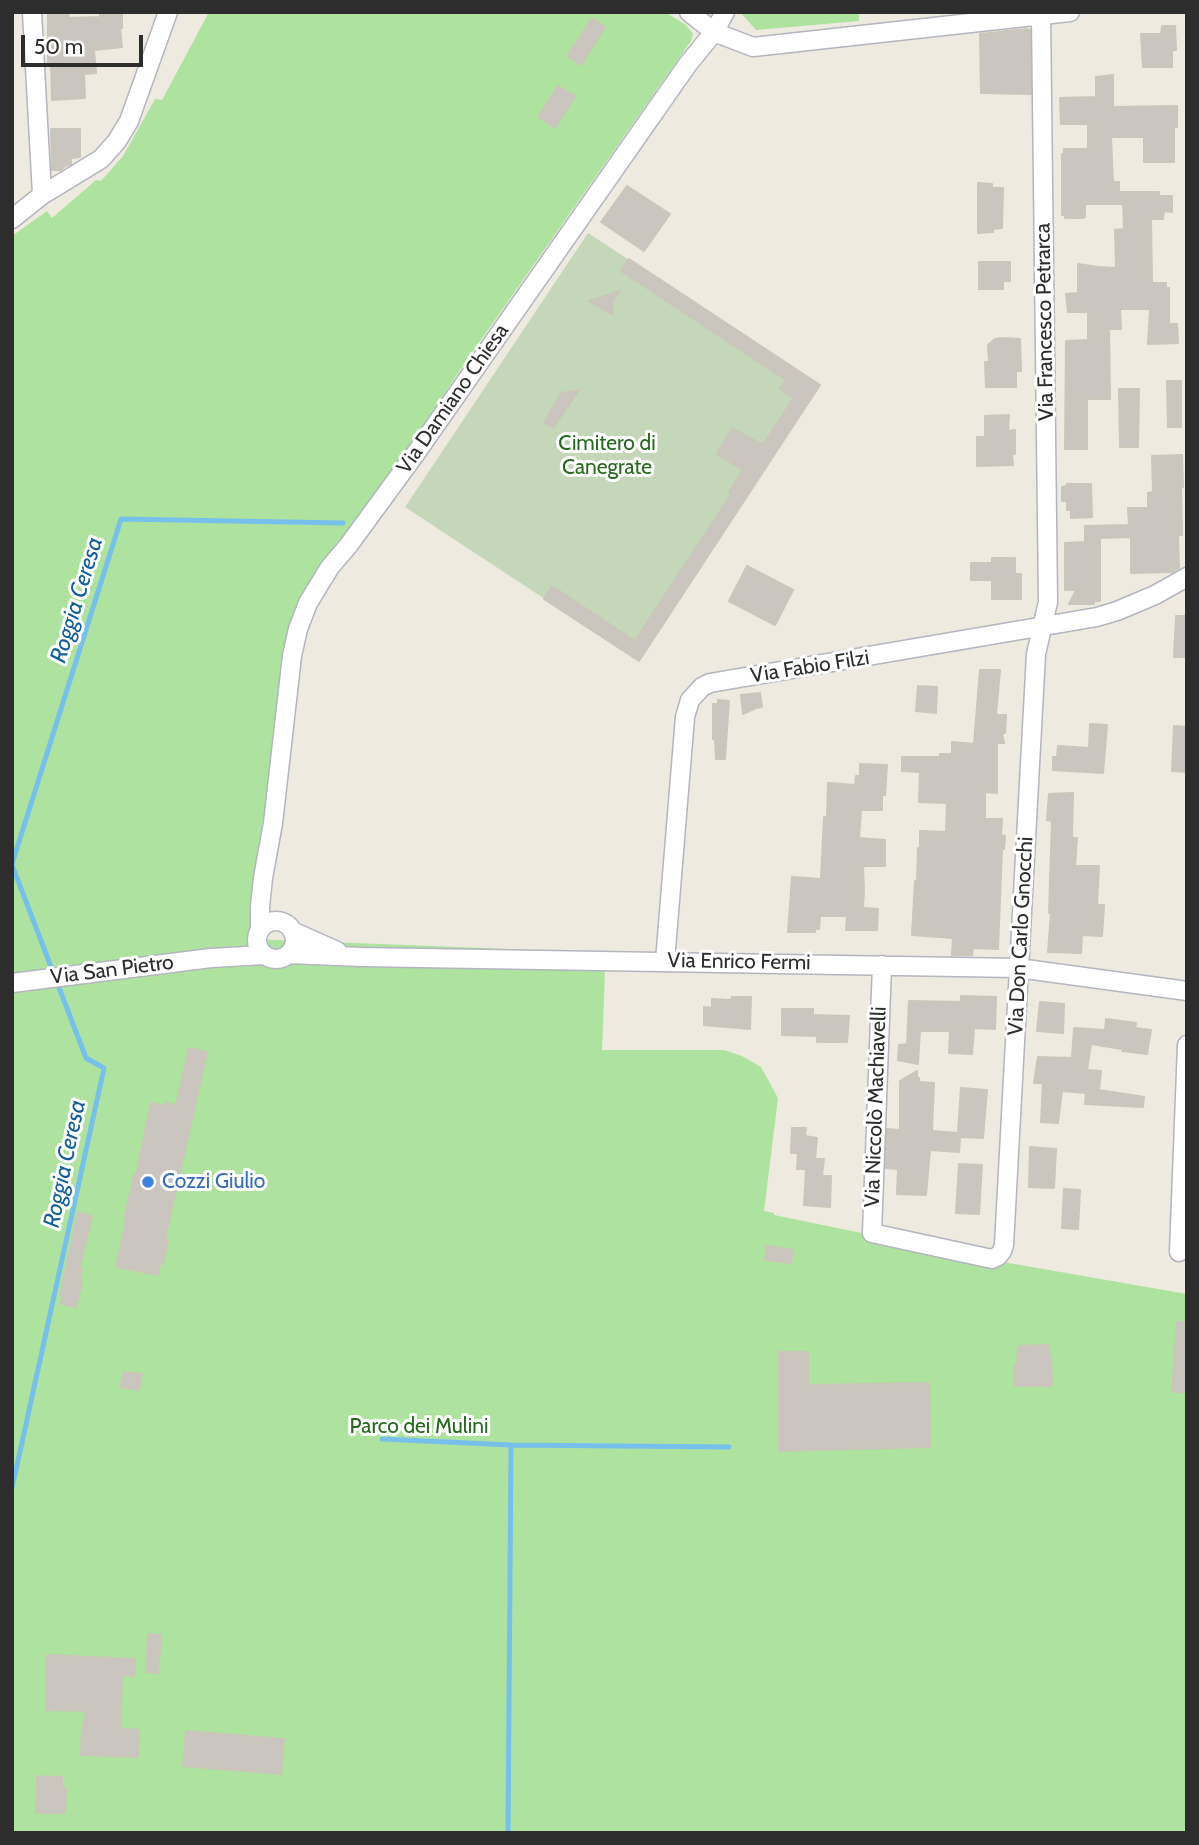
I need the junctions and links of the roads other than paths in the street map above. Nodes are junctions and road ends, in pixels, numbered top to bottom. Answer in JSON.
{"nodes":[{"id":1,"x":32,"y":12,"type":"edge"},
{"id":2,"x":167,"y":12,"type":"edge"},
{"id":3,"x":689,"y":12,"type":"edge"},
{"id":4,"x":725,"y":12,"type":"edge"},
{"id":5,"x":1070,"y":12,"type":"edge"},
{"id":6,"x":1041,"y":15,"type":"junction"},
{"id":7,"x":920,"y":21,"type":"edge"},
{"id":8,"x":715,"y":33,"type":"junction"},
{"id":9,"x":42,"y":195,"type":"junction"},
{"id":10,"x":12,"y":219,"type":"edge"},
{"id":11,"x":1187,"y":577,"type":"edge"},
{"id":12,"x":1042,"y":628,"type":"junction"},
{"id":13,"x":273,"y":822,"type":"junction"},
{"id":14,"x":288,"y":927,"type":"junction"},
{"id":15,"x":260,"y":941,"type":"junction"},
{"id":16,"x":289,"y":954,"type":"junction"},
{"id":17,"x":360,"y":957,"type":"junction"},
{"id":18,"x":666,"y":961,"type":"junction"},
{"id":19,"x":882,"y":965,"type":"junction"},
{"id":20,"x":1020,"y":968,"type":"junction"},
{"id":21,"x":12,"y":983,"type":"edge"},
{"id":22,"x":1187,"y":991,"type":"edge"},
{"id":23,"x":1187,"y":1045,"type":"edge"},
{"id":24,"x":1004,"y":1245,"type":"joint"},
{"id":25,"x":1179,"y":1252,"type":"dead end"}],
"edges":[{"from":1,"to":9,"type":"street"},
{"from":2,"to":9,"type":"street"},
{"from":3,"to":8,"type":"street"},
{"from":4,"to":8,"type":"street","name":"Via Damiano Chiesa"},
{"from":5,"to":6,"type":"street"},
{"from":6,"to":7,"type":"street"},
{"from":6,"to":12,"type":"street","name":"Via Francesco Petrarca"},
{"from":7,"to":8,"type":"street"},
{"from":8,"to":13,"type":"street","name":"Via Damiano Chiesa"},
{"from":9,"to":10,"type":"street"},
{"from":11,"to":12,"type":"street","name":"Via Fabio Filzi"},
{"from":12,"to":18,"type":"street","name":"Via Fabio Filzi"},
{"from":12,"to":20,"type":"street","name":"Via Don Carlo Gnocchi"},
{"from":13,"to":14,"type":"street","name":"Via Damiano Chiesa"},
{"from":13,"to":15,"type":"street","name":"Via Damiano Chiesa"},
{"from":14,"to":15,"type":"street"},
{"from":14,"to":16,"type":"street"},
{"from":14,"to":17,"type":"street"},
{"from":15,"to":16,"type":"street"},
{"from":15,"to":21,"type":"street","name":"Via San Pietro"},
{"from":16,"to":17,"type":"street","name":"Via Enrico Fermi"},
{"from":17,"to":18,"type":"street","name":"Via Enrico Fermi"},
{"from":18,"to":19,"type":"street","name":"Via Enrico Fermi"},
{"from":19,"to":20,"type":"street","name":"Via Enrico Fermi"},
{"from":19,"to":24,"type":"street","name":"Via Niccolò Machiavelli"},
{"from":20,"to":22,"type":"street","name":"Via Enrico Fermi"},
{"from":20,"to":24,"type":"street","name":"Via Don Carlo Gnocchi"},
{"from":23,"to":25,"type":"street"}]}
